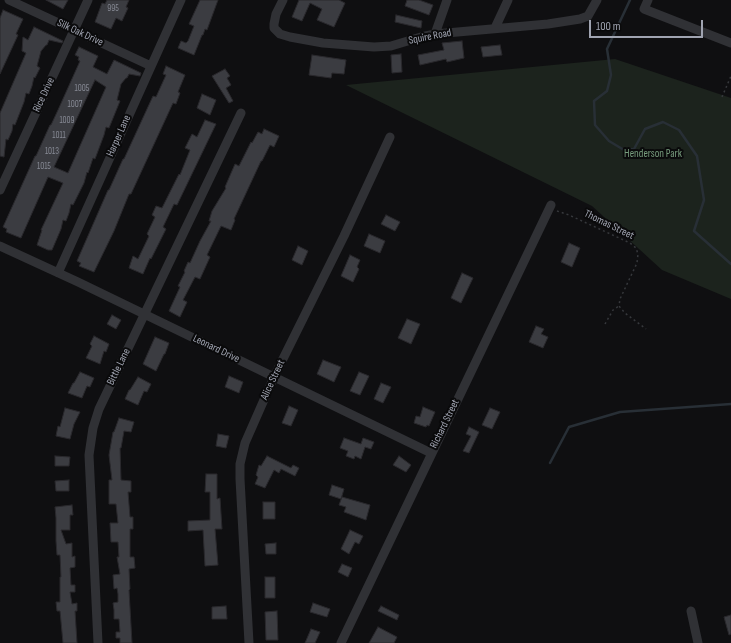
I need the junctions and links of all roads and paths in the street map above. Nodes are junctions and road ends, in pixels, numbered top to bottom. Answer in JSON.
{"nodes":[{"id":1,"x":8,"y":0,"type":"edge"},
{"id":2,"x":88,"y":0,"type":"edge"},
{"id":3,"x":181,"y":0,"type":"edge"},
{"id":4,"x":283,"y":0,"type":"edge"},
{"id":5,"x":447,"y":0,"type":"edge"},
{"id":6,"x":508,"y":0,"type":"edge"},
{"id":7,"x":597,"y":0,"type":"edge"},
{"id":8,"x":646,"y":4,"type":"edge"},
{"id":9,"x":495,"y":28,"type":"junction"},
{"id":10,"x":74,"y":30,"type":"junction"},
{"id":11,"x":435,"y":34,"type":"junction"},
{"id":12,"x":731,"y":43,"type":"edge"},
{"id":13,"x":151,"y":66,"type":"junction"},
{"id":14,"x":731,"y":76,"type":"edge"},
{"id":15,"x":722,"y":97,"type":"dead end"},
{"id":16,"x":241,"y":113,"type":"dead end"},
{"id":17,"x":390,"y":138,"type":"dead end"},
{"id":18,"x":0,"y":190,"type":"edge"},
{"id":19,"x":550,"y":207,"type":"joint"},
{"id":20,"x":0,"y":246,"type":"edge"},
{"id":21,"x":58,"y":273,"type":"junction"},
{"id":22,"x":619,"y":306,"type":"junction"},
{"id":23,"x":145,"y":315,"type":"junction"},
{"id":24,"x":605,"y":324,"type":"dead end"},
{"id":25,"x":646,"y":330,"type":"dead end"},
{"id":26,"x":274,"y":377,"type":"junction"},
{"id":27,"x":431,"y":453,"type":"junction"},
{"id":28,"x":691,"y":611,"type":"dead end"},
{"id":29,"x":98,"y":643,"type":"edge"},
{"id":30,"x":249,"y":643,"type":"edge"},
{"id":31,"x":341,"y":643,"type":"edge"},
{"id":32,"x":698,"y":643,"type":"edge"}],
"edges":[{"from":1,"to":10,"type":"street","name":"Silk Oak Drive"},
{"from":2,"to":10,"type":"street","name":"Rice Drive"},
{"from":3,"to":13,"type":"street","name":"Harper Lane"},
{"from":4,"to":11,"type":"street","name":"Squire Road"},
{"from":5,"to":11,"type":"street"},
{"from":6,"to":9,"type":"street"},
{"from":7,"to":9,"type":"street","name":"Squire Road"},
{"from":8,"to":12,"type":"street"},
{"from":9,"to":11,"type":"street","name":"Squire Road"},
{"from":10,"to":13,"type":"street","name":"Silk Oak Drive"},
{"from":10,"to":18,"type":"street","name":"Rice Drive"},
{"from":13,"to":21,"type":"street","name":"Harper Lane"},
{"from":14,"to":15,"type":"path"},
{"from":16,"to":23,"type":"street","name":"Bittle Lane"},
{"from":17,"to":26,"type":"street","name":"Alice Street"},
{"from":19,"to":22,"type":"path","name":"Thomas Street"},
{"from":19,"to":27,"type":"street","name":"Richard Street"},
{"from":20,"to":21,"type":"street","name":"Leonard Drive"},
{"from":21,"to":23,"type":"street","name":"Leonard Drive"},
{"from":22,"to":24,"type":"path"},
{"from":22,"to":25,"type":"path"},
{"from":23,"to":26,"type":"street","name":"Leonard Drive"},
{"from":23,"to":29,"type":"street","name":"Bittle Lane"},
{"from":26,"to":27,"type":"street","name":"Leonard Drive"},
{"from":26,"to":30,"type":"street","name":"Alice Street"},
{"from":27,"to":31,"type":"street","name":"Richard Street"},
{"from":28,"to":32,"type":"street"}]}
